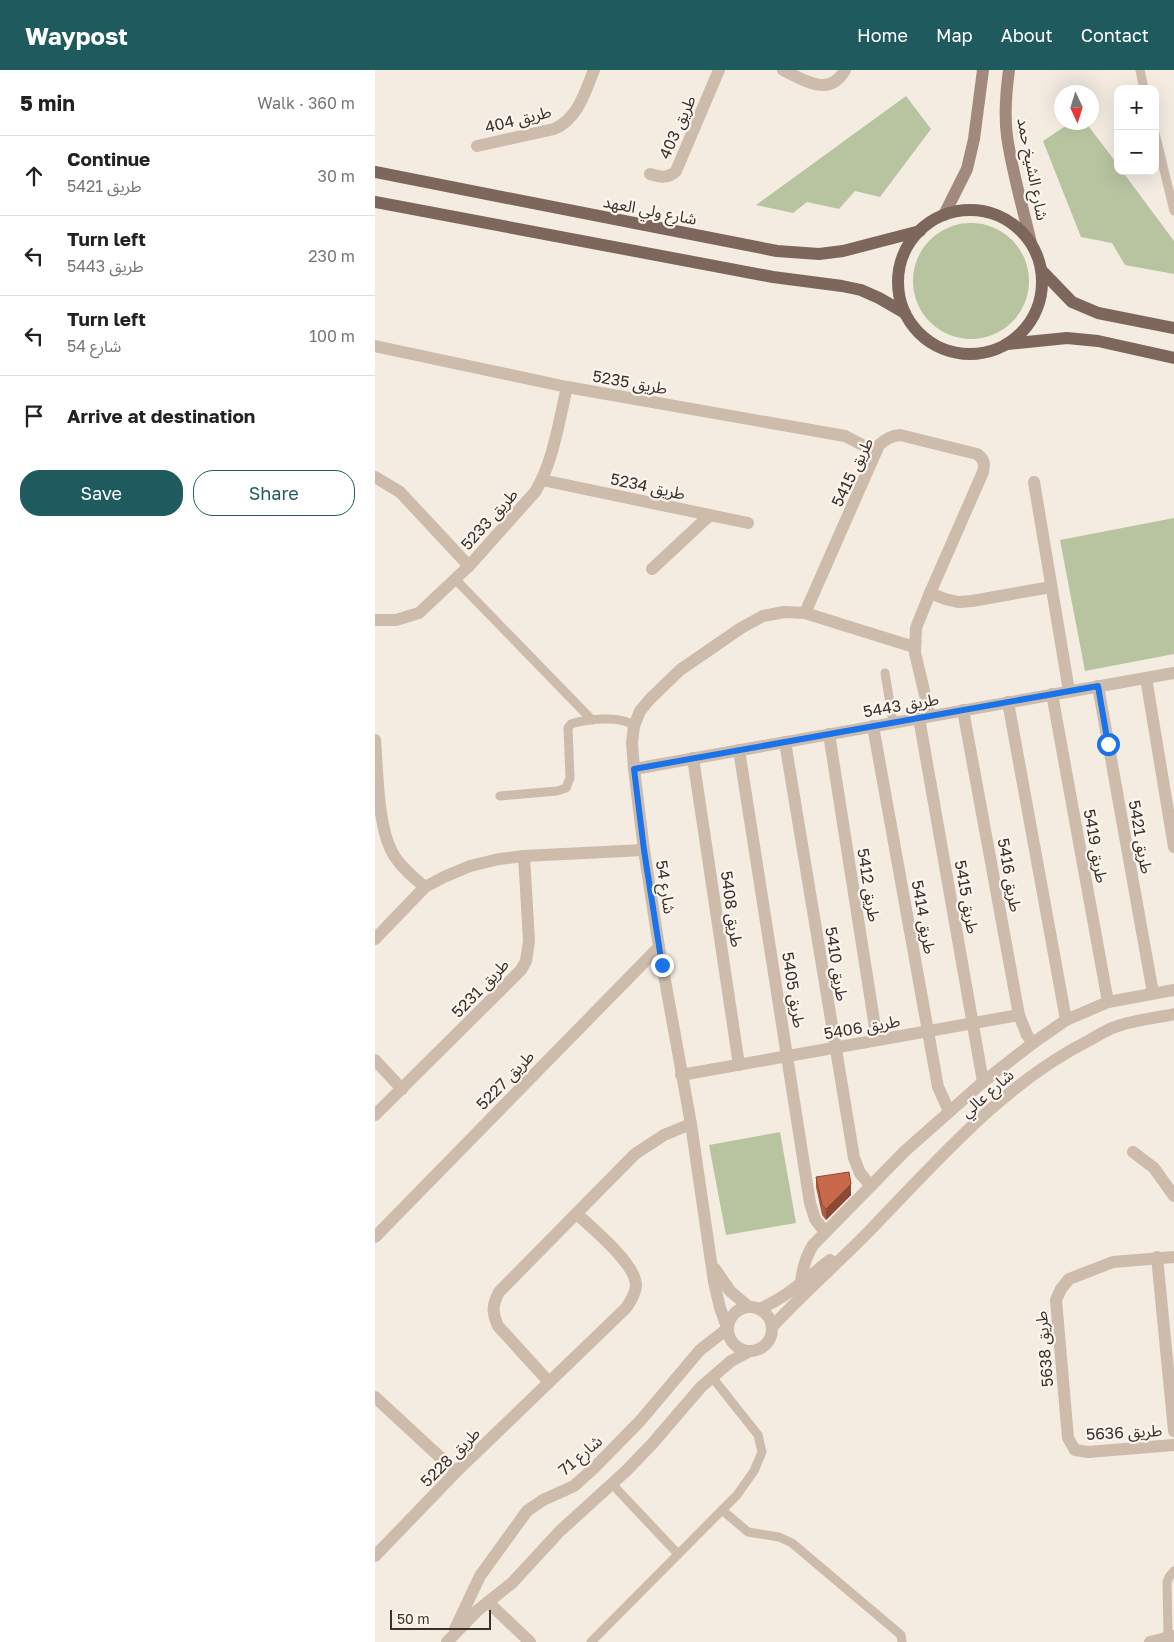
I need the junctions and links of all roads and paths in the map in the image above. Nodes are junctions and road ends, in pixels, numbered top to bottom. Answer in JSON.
{"nodes":[{"id":1,"x":594,"y":70,"type":"edge"},
{"id":2,"x":719,"y":70,"type":"edge"},
{"id":3,"x":783,"y":70,"type":"edge"},
{"id":4,"x":845,"y":70,"type":"edge"},
{"id":5,"x":983,"y":70,"type":"edge"},
{"id":6,"x":1009,"y":70,"type":"edge"},
{"id":7,"x":1140,"y":70,"type":"edge"},
{"id":8,"x":1143,"y":85,"type":"edge"},
{"id":9,"x":477,"y":146,"type":"dead end"},
{"id":10,"x":1159,"y":149,"type":"edge"},
{"id":11,"x":375,"y":172,"type":"edge"},
{"id":12,"x":650,"y":174,"type":"dead end"},
{"id":13,"x":375,"y":202,"type":"edge"},
{"id":14,"x":1174,"y":211,"type":"edge"},
{"id":15,"x":945,"y":215,"type":"junction"},
{"id":16,"x":919,"y":231,"type":"junction"},
{"id":17,"x":1031,"y":243,"type":"junction"},
{"id":18,"x":1042,"y":271,"type":"junction"},
{"id":19,"x":905,"y":313,"type":"junction"},
{"id":20,"x":1174,"y":328,"type":"edge"},
{"id":21,"x":1007,"y":344,"type":"junction"},
{"id":22,"x":375,"y":346,"type":"edge"},
{"id":23,"x":1174,"y":358,"type":"edge"},
{"id":24,"x":567,"y":387,"type":"junction"},
{"id":25,"x":876,"y":452,"type":"junction"},
{"id":26,"x":375,"y":476,"type":"edge"},
{"id":27,"x":542,"y":480,"type":"junction"},
{"id":28,"x":1034,"y":482,"type":"dead end"},
{"id":29,"x":710,"y":515,"type":"junction"},
{"id":30,"x":748,"y":523,"type":"dead end"},
{"id":31,"x":469,"y":566,"type":"junction"},
{"id":32,"x":652,"y":569,"type":"dead end"},
{"id":33,"x":455,"y":579,"type":"junction"},
{"id":34,"x":1051,"y":587,"type":"junction"},
{"id":35,"x":930,"y":593,"type":"junction"},
{"id":36,"x":805,"y":613,"type":"junction"},
{"id":37,"x":375,"y":620,"type":"edge"},
{"id":38,"x":914,"y":647,"type":"junction"},
{"id":39,"x":885,"y":673,"type":"dead end"},
{"id":40,"x":1174,"y":673,"type":"edge"},
{"id":41,"x":1146,"y":678,"type":"junction"},
{"id":42,"x":1098,"y":686,"type":"junction"},
{"id":43,"x":1069,"y":691,"type":"junction"},
{"id":44,"x":1052,"y":694,"type":"junction"},
{"id":45,"x":1008,"y":702,"type":"junction"},
{"id":46,"x":963,"y":710,"type":"junction"},
{"id":47,"x":925,"y":717,"type":"junction"},
{"id":48,"x":592,"y":720,"type":"junction"},
{"id":49,"x":893,"y":722,"type":"junction"},
{"id":50,"x":634,"y":726,"type":"junction"},
{"id":51,"x":873,"y":726,"type":"junction"},
{"id":52,"x":829,"y":734,"type":"junction"},
{"id":53,"x":375,"y":740,"type":"edge"},
{"id":54,"x":785,"y":742,"type":"junction"},
{"id":55,"x":739,"y":750,"type":"junction"},
{"id":56,"x":693,"y":758,"type":"junction"},
{"id":57,"x":634,"y":769,"type":"junction"},
{"id":58,"x":377,"y":795,"type":"edge"},
{"id":59,"x":500,"y":796,"type":"dead end"},
{"id":60,"x":1174,"y":847,"type":"edge"},
{"id":61,"x":644,"y":850,"type":"junction"},
{"id":62,"x":525,"y":856,"type":"junction"},
{"id":63,"x":425,"y":887,"type":"junction"},
{"id":64,"x":375,"y":939,"type":"edge"},
{"id":65,"x":659,"y":946,"type":"junction"},
{"id":66,"x":1174,"y":990,"type":"edge"},
{"id":67,"x":1153,"y":993,"type":"junction"},
{"id":68,"x":1108,"y":1002,"type":"junction"},
{"id":69,"x":1174,"y":1014,"type":"edge"},
{"id":70,"x":1019,"y":1015,"type":"junction"},
{"id":71,"x":1066,"y":1020,"type":"junction"},
{"id":72,"x":973,"y":1023,"type":"junction"},
{"id":73,"x":927,"y":1031,"type":"junction"},
{"id":74,"x":877,"y":1040,"type":"junction"},
{"id":75,"x":1033,"y":1043,"type":"junction"},
{"id":76,"x":835,"y":1048,"type":"junction"},
{"id":77,"x":788,"y":1057,"type":"junction"},
{"id":78,"x":375,"y":1060,"type":"edge"},
{"id":79,"x":739,"y":1065,"type":"junction"},
{"id":80,"x":681,"y":1075,"type":"junction"},
{"id":81,"x":983,"y":1082,"type":"junction"},
{"id":82,"x":402,"y":1089,"type":"junction"},
{"id":83,"x":949,"y":1111,"type":"junction"},
{"id":84,"x":375,"y":1115,"type":"edge"},
{"id":85,"x":691,"y":1124,"type":"junction"},
{"id":86,"x":1133,"y":1152,"type":"dead end"},
{"id":87,"x":871,"y":1186,"type":"junction"},
{"id":88,"x":1174,"y":1196,"type":"edge"},
{"id":89,"x":577,"y":1214,"type":"junction"},
{"id":90,"x":825,"y":1232,"type":"junction"},
{"id":91,"x":375,"y":1237,"type":"edge"},
{"id":92,"x":854,"y":1247,"type":"junction"},
{"id":93,"x":1174,"y":1257,"type":"edge"},
{"id":94,"x":1157,"y":1258,"type":"junction"},
{"id":95,"x":712,"y":1264,"type":"junction"},
{"id":96,"x":801,"y":1284,"type":"junction"},
{"id":97,"x":754,"y":1308,"type":"junction"},
{"id":98,"x":772,"y":1327,"type":"junction"},
{"id":99,"x":727,"y":1328,"type":"junction"},
{"id":100,"x":750,"y":1351,"type":"junction"},
{"id":101,"x":712,"y":1378,"type":"junction"},
{"id":102,"x":549,"y":1382,"type":"junction"},
{"id":103,"x":375,"y":1396,"type":"edge"},
{"id":104,"x":1174,"y":1431,"type":"edge"},
{"id":105,"x":1174,"y":1445,"type":"edge"},
{"id":106,"x":1075,"y":1450,"type":"joint"},
{"id":107,"x":456,"y":1472,"type":"junction"},
{"id":108,"x":612,"y":1484,"type":"junction"},
{"id":109,"x":722,"y":1510,"type":"junction"},
{"id":110,"x":678,"y":1554,"type":"junction"},
{"id":111,"x":375,"y":1556,"type":"edge"},
{"id":112,"x":1174,"y":1571,"type":"edge"},
{"id":113,"x":489,"y":1602,"type":"junction"},
{"id":114,"x":1171,"y":1636,"type":"edge"},
{"id":115,"x":449,"y":1640,"type":"edge"},
{"id":116,"x":530,"y":1642,"type":"edge"},
{"id":117,"x":591,"y":1642,"type":"edge"},
{"id":118,"x":902,"y":1642,"type":"edge"},
{"id":119,"x":1150,"y":1642,"type":"edge"}],
"edges":[{"from":1,"to":9,"type":"street","name":"طريق 404"},
{"from":2,"to":12,"type":"street","name":"طريق 403"},
{"from":3,"to":4,"type":"street"},
{"from":5,"to":15,"type":"main road"},
{"from":6,"to":17,"type":"main road","name":"شارع الشيخ حمد"},
{"from":7,"to":8,"type":"lane"},
{"from":10,"to":14,"type":"lane"},
{"from":11,"to":16,"type":"main road","name":"شارع ولي العهد"},
{"from":13,"to":19,"type":"main road"},
{"from":15,"to":16,"type":"main road"},
{"from":15,"to":17,"type":"main road"},
{"from":16,"to":19,"type":"main road"},
{"from":17,"to":18,"type":"main road"},
{"from":18,"to":20,"type":"main road"},
{"from":18,"to":21,"type":"main road"},
{"from":19,"to":21,"type":"main road"},
{"from":21,"to":23,"type":"main road"},
{"from":22,"to":24,"type":"street","name":"طريق 5235"},
{"from":24,"to":25,"type":"street","name":"طريق 5235"},
{"from":24,"to":27,"type":"street","name":"طريق 5233"},
{"from":25,"to":35,"type":"street","name":"طريق 5415"},
{"from":25,"to":36,"type":"street","name":"طريق 5415"},
{"from":26,"to":31,"type":"street"},
{"from":27,"to":29,"type":"street","name":"طريق 5234"},
{"from":27,"to":31,"type":"street","name":"طريق 5233"},
{"from":28,"to":34,"type":"street"},
{"from":29,"to":30,"type":"street","name":"طريق 5234"},
{"from":29,"to":32,"type":"street"},
{"from":31,"to":33,"type":"street","name":"طريق 5233"},
{"from":33,"to":37,"type":"street","name":"طريق 5233"},
{"from":33,"to":48,"type":"lane"},
{"from":34,"to":35,"type":"street"},
{"from":34,"to":43,"type":"street"},
{"from":35,"to":38,"type":"street","name":"طريق 5415"},
{"from":36,"to":38,"type":"street"},
{"from":36,"to":50,"type":"street","name":"شارع 54"},
{"from":38,"to":47,"type":"street","name":"طريق 5415"},
{"from":39,"to":49,"type":"lane"},
{"from":40,"to":41,"type":"street","name":"طريق 5443"},
{"from":41,"to":42,"type":"street","name":"طريق 5443"},
{"from":41,"to":60,"type":"street"},
{"from":42,"to":43,"type":"street","name":"طريق 5443"},
{"from":42,"to":67,"type":"street","name":"طريق 5421"},
{"from":43,"to":44,"type":"street","name":"طريق 5443"},
{"from":44,"to":45,"type":"street","name":"طريق 5443"},
{"from":44,"to":68,"type":"street","name":"طريق 5419"},
{"from":45,"to":46,"type":"street","name":"طريق 5443"},
{"from":45,"to":71,"type":"street"},
{"from":46,"to":47,"type":"street","name":"طريق 5443"},
{"from":46,"to":70,"type":"street","name":"طريق 5416"},
{"from":47,"to":49,"type":"street","name":"طريق 5443"},
{"from":47,"to":72,"type":"street","name":"طريق 5415"},
{"from":48,"to":50,"type":"lane"},
{"from":48,"to":59,"type":"lane"},
{"from":49,"to":51,"type":"street","name":"طريق 5443"},
{"from":50,"to":57,"type":"street","name":"شارع 54"},
{"from":51,"to":52,"type":"street","name":"طريق 5443"},
{"from":51,"to":73,"type":"street","name":"طريق 5414"},
{"from":52,"to":54,"type":"street","name":"طريق 5443"},
{"from":52,"to":74,"type":"street","name":"طريق 5412"},
{"from":53,"to":58,"type":"street"},
{"from":54,"to":55,"type":"street","name":"طريق 5443"},
{"from":54,"to":76,"type":"street","name":"طريق 5410"},
{"from":55,"to":56,"type":"street","name":"طريق 5443"},
{"from":55,"to":77,"type":"street","name":"طريق 5405"},
{"from":56,"to":57,"type":"street","name":"طريق 5443"},
{"from":56,"to":79,"type":"street","name":"طريق 5408"},
{"from":57,"to":61,"type":"street","name":"شارع 54"},
{"from":58,"to":63,"type":"street"},
{"from":61,"to":62,"type":"street"},
{"from":61,"to":65,"type":"street","name":"شارع 54"},
{"from":62,"to":63,"type":"street"},
{"from":62,"to":82,"type":"street","name":"طريق 5231"},
{"from":63,"to":64,"type":"street"},
{"from":65,"to":80,"type":"street","name":"شارع 54"},
{"from":65,"to":91,"type":"street","name":"طريق 5227"},
{"from":66,"to":67,"type":"street"},
{"from":67,"to":68,"type":"street"},
{"from":68,"to":71,"type":"street"},
{"from":69,"to":92,"type":"street","name":"شارع عالي"},
{"from":70,"to":72,"type":"street","name":"طريق 5406"},
{"from":70,"to":75,"type":"street","name":"طريق 5416"},
{"from":71,"to":75,"type":"street"},
{"from":72,"to":73,"type":"street","name":"طريق 5406"},
{"from":72,"to":81,"type":"street","name":"طريق 5415"},
{"from":73,"to":74,"type":"street","name":"طريق 5406"},
{"from":73,"to":83,"type":"street","name":"طريق 5414"},
{"from":74,"to":76,"type":"street","name":"طريق 5406"},
{"from":75,"to":81,"type":"street"},
{"from":76,"to":77,"type":"street","name":"طريق 5406"},
{"from":76,"to":87,"type":"street","name":"طريق 5410"},
{"from":77,"to":79,"type":"street","name":"طريق 5406"},
{"from":77,"to":90,"type":"street","name":"طريق 5405"},
{"from":78,"to":82,"type":"street"},
{"from":79,"to":80,"type":"street","name":"طريق 5406"},
{"from":80,"to":85,"type":"street","name":"شارع 54"},
{"from":81,"to":83,"type":"street"},
{"from":82,"to":84,"type":"street","name":"طريق 5231"},
{"from":83,"to":87,"type":"street"},
{"from":85,"to":89,"type":"street"},
{"from":85,"to":95,"type":"street","name":"شارع 54"},
{"from":86,"to":88,"type":"street"},
{"from":87,"to":90,"type":"street"},
{"from":89,"to":102,"type":"street"},
{"from":89,"to":102,"type":"street","name":"طريق 5228"},
{"from":90,"to":96,"type":"street"},
{"from":92,"to":96,"type":"street","name":"شارع عالي"},
{"from":92,"to":98,"type":"street","name":"شارع عالي"},
{"from":93,"to":94,"type":"street","name":"طريق 5638"},
{"from":94,"to":104,"type":"street"},
{"from":94,"to":106,"type":"street","name":"طريق 5638"},
{"from":95,"to":97,"type":"street","name":"شارع 54"},
{"from":95,"to":99,"type":"street","name":"شارع 54"},
{"from":96,"to":97,"type":"street","name":"شارع عالي"},
{"from":97,"to":98,"type":"street"},
{"from":97,"to":99,"type":"street"},
{"from":98,"to":100,"type":"street"},
{"from":99,"to":100,"type":"street"},
{"from":99,"to":115,"type":"street","name":"شارع 71"},
{"from":100,"to":101,"type":"street","name":"شارع 71"},
{"from":101,"to":108,"type":"street","name":"شارع 71"},
{"from":101,"to":109,"type":"lane"},
{"from":102,"to":107,"type":"street","name":"طريق 5228"},
{"from":103,"to":107,"type":"street"},
{"from":105,"to":106,"type":"street","name":"طريق 5636"},
{"from":107,"to":111,"type":"street","name":"طريق 5228"},
{"from":108,"to":110,"type":"lane"},
{"from":108,"to":113,"type":"street","name":"شارع 71"},
{"from":109,"to":110,"type":"lane"},
{"from":109,"to":118,"type":"lane"},
{"from":110,"to":117,"type":"lane"},
{"from":112,"to":114,"type":"lane"},
{"from":113,"to":115,"type":"street","name":"شارع 71"},
{"from":113,"to":116,"type":"street"},
{"from":114,"to":119,"type":"street"}]}
